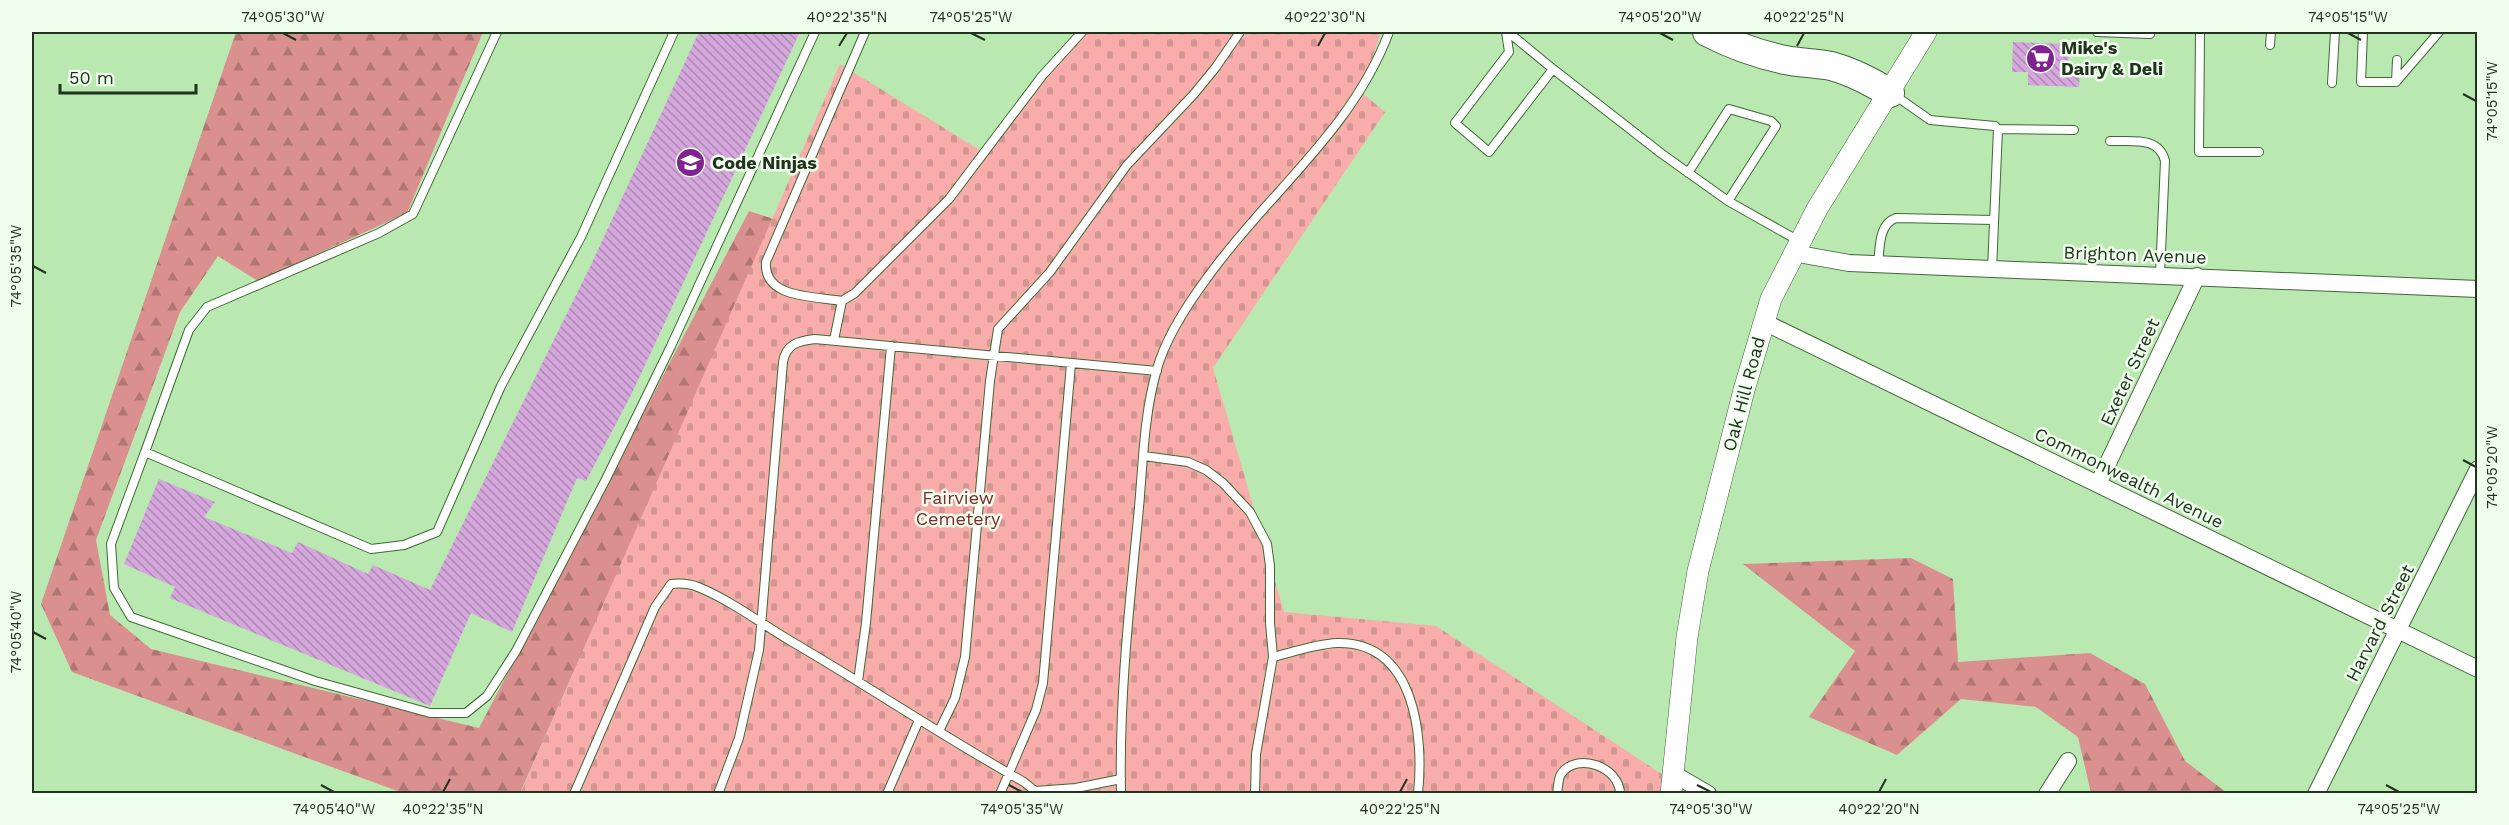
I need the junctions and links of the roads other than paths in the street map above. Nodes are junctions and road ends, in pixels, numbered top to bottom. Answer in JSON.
{"nodes":[{"id":1,"x":497,"y":32,"type":"edge"},
{"id":2,"x":674,"y":32,"type":"edge"},
{"id":3,"x":815,"y":32,"type":"edge"},
{"id":4,"x":865,"y":32,"type":"edge"},
{"id":5,"x":1082,"y":32,"type":"edge"},
{"id":6,"x":1240,"y":32,"type":"edge"},
{"id":7,"x":1389,"y":32,"type":"edge"},
{"id":8,"x":1507,"y":32,"type":"edge"},
{"id":9,"x":1707,"y":32,"type":"edge"},
{"id":10,"x":1926,"y":32,"type":"edge"},
{"id":11,"x":2097,"y":32,"type":"edge"},
{"id":12,"x":2150,"y":32,"type":"edge"},
{"id":13,"x":2199,"y":32,"type":"edge"},
{"id":14,"x":2271,"y":32,"type":"edge"},
{"id":15,"x":2335,"y":32,"type":"edge"},
{"id":16,"x":2363,"y":32,"type":"edge"},
{"id":17,"x":2439,"y":32,"type":"edge"},
{"id":18,"x":2270,"y":45,"type":"dead end"},
{"id":19,"x":2397,"y":60,"type":"dead end"},
{"id":20,"x":1553,"y":69,"type":"junction"},
{"id":21,"x":2332,"y":82,"type":"dead end"},
{"id":22,"x":2396,"y":82,"type":"junction"},
{"id":23,"x":1890,"y":93,"type":"junction"},
{"id":24,"x":1998,"y":129,"type":"junction"},
{"id":25,"x":2074,"y":130,"type":"dead end"},
{"id":26,"x":2110,"y":141,"type":"dead end"},
{"id":27,"x":2259,"y":152,"type":"dead end"},
{"id":28,"x":1688,"y":172,"type":"junction"},
{"id":29,"x":1728,"y":201,"type":"junction"},
{"id":30,"x":1994,"y":220,"type":"junction"},
{"id":31,"x":1796,"y":247,"type":"junction"},
{"id":32,"x":1878,"y":265,"type":"junction"},
{"id":33,"x":1992,"y":270,"type":"junction"},
{"id":34,"x":2160,"y":276,"type":"junction"},
{"id":35,"x":2197,"y":276,"type":"junction"},
{"id":36,"x":2478,"y":289,"type":"edge"},
{"id":37,"x":842,"y":301,"type":"junction"},
{"id":38,"x":1764,"y":322,"type":"junction"},
{"id":39,"x":834,"y":340,"type":"junction"},
{"id":40,"x":891,"y":346,"type":"junction"},
{"id":41,"x":995,"y":356,"type":"junction"},
{"id":42,"x":1071,"y":364,"type":"junction"},
{"id":43,"x":1157,"y":370,"type":"junction"},
{"id":44,"x":145,"y":452,"type":"junction"},
{"id":45,"x":1144,"y":456,"type":"junction"},
{"id":46,"x":2478,"y":470,"type":"edge"},
{"id":47,"x":2098,"y":484,"type":"junction"},
{"id":48,"x":761,"y":623,"type":"junction"},
{"id":49,"x":2399,"y":631,"type":"junction"},
{"id":50,"x":1273,"y":657,"type":"junction"},
{"id":51,"x":2478,"y":669,"type":"edge"},
{"id":52,"x":858,"y":681,"type":"junction"},
{"id":53,"x":919,"y":720,"type":"junction"},
{"id":54,"x":939,"y":731,"type":"junction"},
{"id":55,"x":2068,"y":761,"type":"dead end"},
{"id":56,"x":1009,"y":773,"type":"junction"},
{"id":57,"x":1121,"y":779,"type":"junction"},
{"id":58,"x":1672,"y":783,"type":"edge"},
{"id":59,"x":1035,"y":792,"type":"edge"},
{"id":60,"x":574,"y":794,"type":"edge"},
{"id":61,"x":718,"y":794,"type":"edge"},
{"id":62,"x":887,"y":794,"type":"edge"},
{"id":63,"x":1000,"y":794,"type":"edge"},
{"id":64,"x":1122,"y":794,"type":"edge"},
{"id":65,"x":1255,"y":794,"type":"edge"},
{"id":66,"x":1418,"y":794,"type":"edge"},
{"id":67,"x":1557,"y":794,"type":"edge"},
{"id":68,"x":1620,"y":794,"type":"edge"},
{"id":69,"x":1708,"y":794,"type":"edge"},
{"id":70,"x":2047,"y":794,"type":"edge"},
{"id":71,"x":2316,"y":794,"type":"edge"}],
"edges":[{"from":1,"to":44,"type":"lane"},
{"from":2,"to":44,"type":"lane"},
{"from":3,"to":44,"type":"lane"},
{"from":4,"to":37,"type":"lane"},
{"from":5,"to":37,"type":"lane"},
{"from":6,"to":41,"type":"lane"},
{"from":7,"to":43,"type":"lane"},
{"from":8,"to":20,"type":"lane"},
{"from":8,"to":20,"type":"lane"},
{"from":9,"to":23,"type":"highway"},
{"from":10,"to":23,"type":"street","name":"Oak Hill Road"},
{"from":11,"to":12,"type":"lane"},
{"from":13,"to":27,"type":"lane"},
{"from":14,"to":18,"type":"lane"},
{"from":15,"to":21,"type":"lane"},
{"from":16,"to":22,"type":"lane"},
{"from":17,"to":22,"type":"lane"},
{"from":19,"to":22,"type":"lane"},
{"from":20,"to":28,"type":"lane"},
{"from":23,"to":24,"type":"lane"},
{"from":23,"to":31,"type":"street","name":"Oak Hill Road"},
{"from":24,"to":25,"type":"lane"},
{"from":24,"to":30,"type":"lane"},
{"from":26,"to":34,"type":"lane"},
{"from":28,"to":29,"type":"lane"},
{"from":28,"to":29,"type":"lane"},
{"from":29,"to":31,"type":"lane"},
{"from":30,"to":32,"type":"lane"},
{"from":30,"to":33,"type":"lane"},
{"from":31,"to":32,"type":"street","name":"Brighton Avenue"},
{"from":31,"to":38,"type":"street","name":"Oak Hill Road"},
{"from":32,"to":33,"type":"street","name":"Brighton Avenue"},
{"from":33,"to":34,"type":"street","name":"Brighton Avenue"},
{"from":34,"to":35,"type":"street","name":"Brighton Avenue"},
{"from":35,"to":36,"type":"street","name":"Brighton Avenue"},
{"from":35,"to":47,"type":"street","name":"Exeter Street"},
{"from":37,"to":39,"type":"lane"},
{"from":38,"to":47,"type":"street","name":"Commonwealth Avenue"},
{"from":38,"to":58,"type":"street","name":"Oak Hill Road"},
{"from":39,"to":40,"type":"lane"},
{"from":39,"to":48,"type":"lane"},
{"from":40,"to":41,"type":"lane"},
{"from":40,"to":52,"type":"lane"},
{"from":41,"to":42,"type":"lane"},
{"from":41,"to":54,"type":"lane"},
{"from":42,"to":43,"type":"lane"},
{"from":42,"to":56,"type":"lane"},
{"from":43,"to":45,"type":"lane"},
{"from":45,"to":50,"type":"lane"},
{"from":45,"to":57,"type":"lane"},
{"from":46,"to":49,"type":"street","name":"Harvard Street"},
{"from":47,"to":49,"type":"street","name":"Commonwealth Avenue"},
{"from":48,"to":52,"type":"lane"},
{"from":48,"to":60,"type":"lane"},
{"from":48,"to":61,"type":"lane"},
{"from":49,"to":51,"type":"street","name":"Commonwealth Avenue"},
{"from":49,"to":71,"type":"street","name":"Harvard Street"},
{"from":50,"to":65,"type":"lane"},
{"from":50,"to":66,"type":"lane"},
{"from":52,"to":53,"type":"lane"},
{"from":53,"to":54,"type":"lane"},
{"from":53,"to":62,"type":"lane"},
{"from":54,"to":56,"type":"lane"},
{"from":55,"to":70,"type":"street"},
{"from":56,"to":59,"type":"lane"},
{"from":56,"to":63,"type":"lane"},
{"from":57,"to":59,"type":"lane"},
{"from":57,"to":64,"type":"lane"},
{"from":58,"to":69,"type":"street"},
{"from":67,"to":68,"type":"lane"}]}
